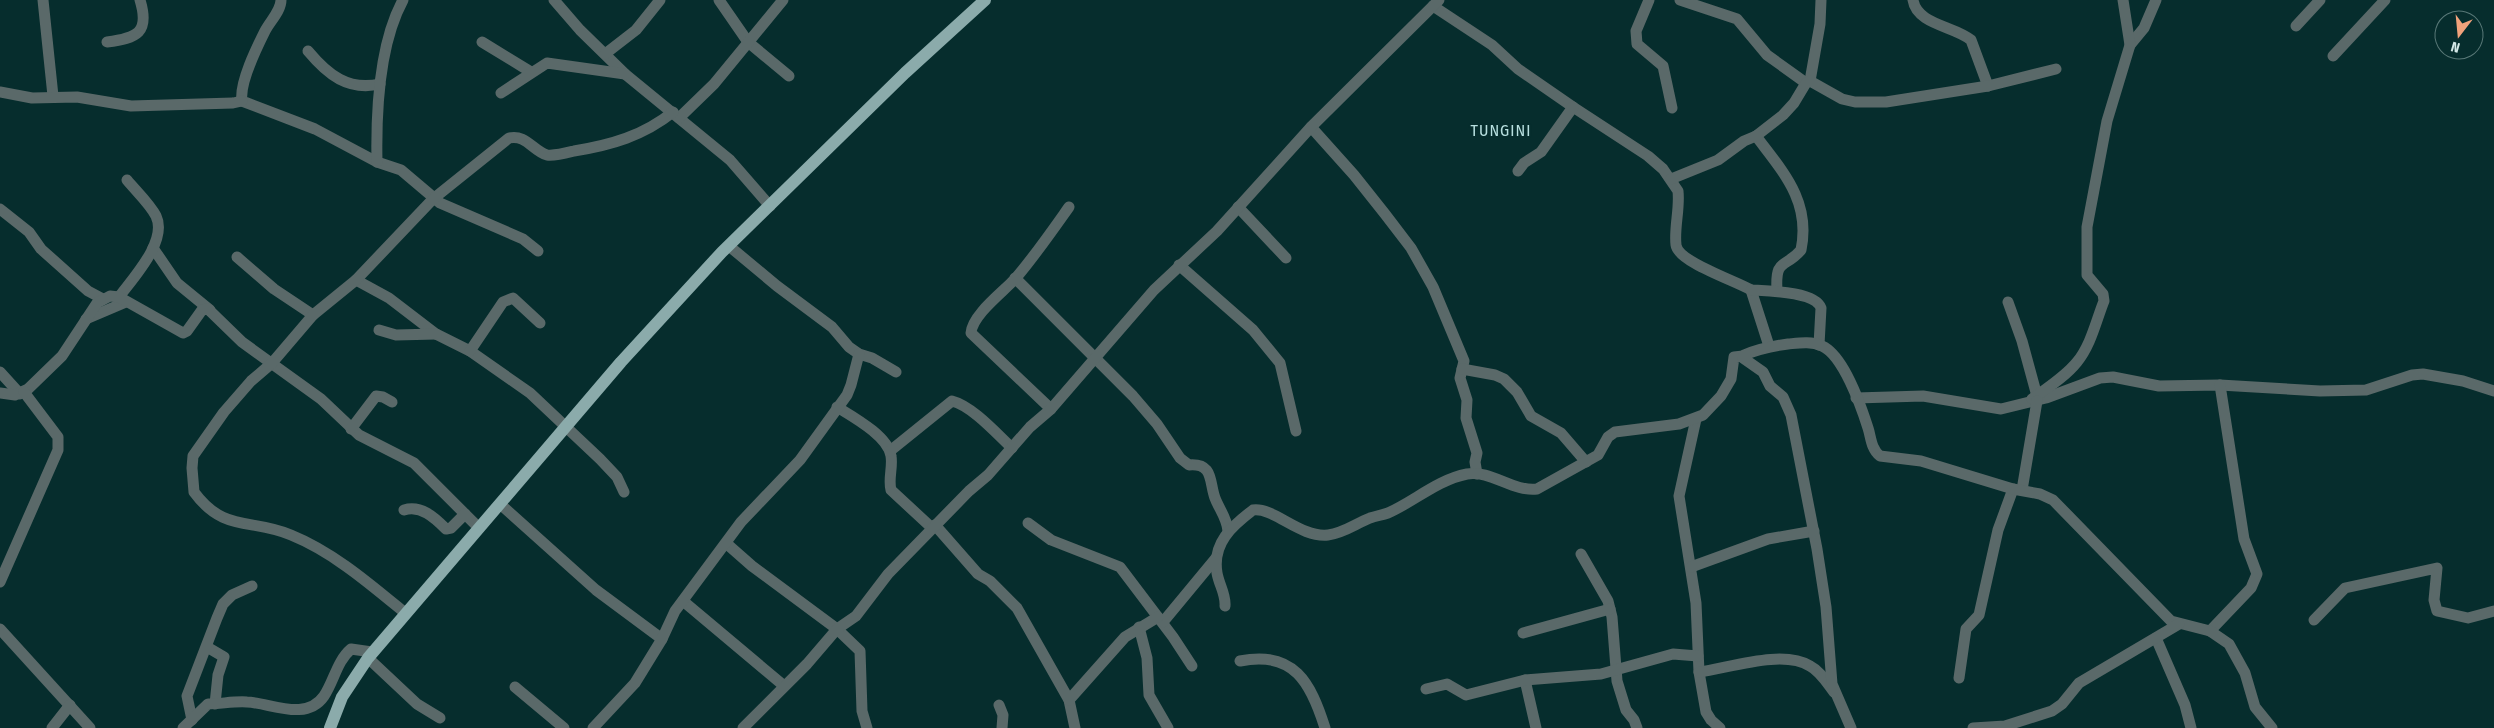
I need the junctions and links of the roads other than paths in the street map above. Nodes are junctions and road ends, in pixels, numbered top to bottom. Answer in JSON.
{"nodes":[{"id":1,"x":43,"y":0,"type":"edge"},
{"id":2,"x":140,"y":0,"type":"edge"},
{"id":3,"x":403,"y":0,"type":"edge"},
{"id":4,"x":554,"y":0,"type":"edge"},
{"id":5,"x":660,"y":0,"type":"edge"},
{"id":6,"x":719,"y":0,"type":"edge"},
{"id":7,"x":783,"y":0,"type":"edge"},
{"id":8,"x":985,"y":0,"type":"edge"},
{"id":9,"x":1649,"y":0,"type":"edge"},
{"id":10,"x":1680,"y":0,"type":"edge"},
{"id":11,"x":1821,"y":0,"type":"edge"},
{"id":12,"x":1913,"y":0,"type":"edge"},
{"id":13,"x":2123,"y":0,"type":"edge"},
{"id":14,"x":2156,"y":0,"type":"edge"},
{"id":15,"x":2320,"y":0,"type":"edge"},
{"id":16,"x":2385,"y":0,"type":"edge"},
{"id":17,"x":283,"y":1,"type":"edge"},
{"id":18,"x":1436,"y":3,"type":"edge"},
{"id":19,"x":2296,"y":26,"type":"dead end"},
{"id":20,"x":107,"y":42,"type":"dead end"},
{"id":21,"x":482,"y":42,"type":"dead end"},
{"id":22,"x":748,"y":42,"type":"junction"},
{"id":23,"x":2130,"y":45,"type":"junction"},
{"id":24,"x":308,"y":52,"type":"dead end"},
{"id":25,"x":606,"y":54,"type":"junction"},
{"id":26,"x":2333,"y":56,"type":"dead end"},
{"id":27,"x":2056,"y":69,"type":"dead end"},
{"id":28,"x":531,"y":72,"type":"junction"},
{"id":29,"x":625,"y":74,"type":"junction"},
{"id":30,"x":789,"y":76,"type":"dead end"},
{"id":31,"x":1808,"y":82,"type":"junction"},
{"id":32,"x":380,"y":84,"type":"junction"},
{"id":33,"x":1988,"y":86,"type":"junction"},
{"id":34,"x":0,"y":92,"type":"edge"},
{"id":35,"x":501,"y":93,"type":"dead end"},
{"id":36,"x":53,"y":96,"type":"junction"},
{"id":37,"x":242,"y":101,"type":"junction"},
{"id":38,"x":1573,"y":107,"type":"junction"},
{"id":39,"x":1672,"y":108,"type":"dead end"},
{"id":40,"x":676,"y":115,"type":"junction"},
{"id":41,"x":1311,"y":127,"type":"junction"},
{"id":42,"x":1756,"y":136,"type":"junction"},
{"id":43,"x":377,"y":162,"type":"junction"},
{"id":44,"x":1518,"y":171,"type":"dead end"},
{"id":45,"x":1670,"y":179,"type":"junction"},
{"id":46,"x":127,"y":180,"type":"dead end"},
{"id":47,"x":433,"y":198,"type":"junction"},
{"id":48,"x":770,"y":206,"type":"junction"},
{"id":49,"x":1069,"y":207,"type":"dead end"},
{"id":50,"x":1238,"y":207,"type":"junction"},
{"id":51,"x":0,"y":209,"type":"edge"},
{"id":52,"x":728,"y":246,"type":"junction"},
{"id":53,"x":153,"y":248,"type":"junction"},
{"id":54,"x":538,"y":251,"type":"dead end"},
{"id":55,"x":237,"y":258,"type":"dead end"},
{"id":56,"x":1286,"y":258,"type":"dead end"},
{"id":57,"x":1179,"y":265,"type":"junction"},
{"id":58,"x":1015,"y":278,"type":"junction"},
{"id":59,"x":356,"y":280,"type":"junction"},
{"id":60,"x":1751,"y":290,"type":"junction"},
{"id":61,"x":1777,"y":291,"type":"junction"},
{"id":62,"x":103,"y":299,"type":"junction"},
{"id":63,"x":122,"y":299,"type":"junction"},
{"id":64,"x":2008,"y":302,"type":"dead end"},
{"id":65,"x":210,"y":310,"type":"junction"},
{"id":66,"x":313,"y":315,"type":"junction"},
{"id":67,"x":86,"y":319,"type":"junction"},
{"id":68,"x":540,"y":323,"type":"dead end"},
{"id":69,"x":379,"y":330,"type":"dead end"},
{"id":70,"x":436,"y":334,"type":"junction"},
{"id":71,"x":1819,"y":345,"type":"junction"},
{"id":72,"x":1769,"y":346,"type":"junction"},
{"id":73,"x":470,"y":351,"type":"junction"},
{"id":74,"x":859,"y":354,"type":"junction"},
{"id":75,"x":1094,"y":359,"type":"junction"},
{"id":76,"x":1747,"y":360,"type":"junction"},
{"id":77,"x":272,"y":363,"type":"junction"},
{"id":78,"x":1462,"y":369,"type":"junction"},
{"id":79,"x":0,"y":372,"type":"edge"},
{"id":80,"x":896,"y":372,"type":"dead end"},
{"id":81,"x":1730,"y":381,"type":"junction"},
{"id":82,"x":2220,"y":386,"type":"junction"},
{"id":83,"x":2494,"y":391,"type":"edge"},
{"id":84,"x":0,"y":393,"type":"edge"},
{"id":85,"x":22,"y":393,"type":"junction"},
{"id":86,"x":1856,"y":398,"type":"junction"},
{"id":87,"x":2033,"y":400,"type":"junction"},
{"id":88,"x":392,"y":402,"type":"dead end"},
{"id":89,"x":837,"y":407,"type":"junction"},
{"id":90,"x":1051,"y":409,"type":"junction"},
{"id":91,"x":1696,"y":419,"type":"junction"},
{"id":92,"x":567,"y":425,"type":"junction"},
{"id":93,"x":351,"y":429,"type":"junction"},
{"id":94,"x":1296,"y":432,"type":"dead end"},
{"id":95,"x":1012,"y":448,"type":"junction"},
{"id":96,"x":890,"y":451,"type":"junction"},
{"id":97,"x":1586,"y":462,"type":"junction"},
{"id":98,"x":1477,"y":474,"type":"junction"},
{"id":99,"x":2018,"y":490,"type":"junction"},
{"id":100,"x":624,"y":492,"type":"dead end"},
{"id":101,"x":500,"y":504,"type":"junction"},
{"id":102,"x":404,"y":510,"type":"dead end"},
{"id":103,"x":465,"y":514,"type":"junction"},
{"id":104,"x":1028,"y":524,"type":"dead end"},
{"id":105,"x":934,"y":527,"type":"junction"},
{"id":106,"x":479,"y":528,"type":"junction"},
{"id":107,"x":1228,"y":531,"type":"junction"},
{"id":108,"x":1814,"y":531,"type":"junction"},
{"id":109,"x":727,"y":544,"type":"junction"},
{"id":110,"x":1581,"y":554,"type":"dead end"},
{"id":111,"x":1216,"y":558,"type":"junction"},
{"id":112,"x":1691,"y":567,"type":"junction"},
{"id":113,"x":0,"y":582,"type":"edge"},
{"id":114,"x":252,"y":586,"type":"dead end"},
{"id":115,"x":683,"y":601,"type":"junction"},
{"id":116,"x":1225,"y":606,"type":"dead end"},
{"id":117,"x":1610,"y":609,"type":"junction"},
{"id":118,"x":404,"y":612,"type":"junction"},
{"id":119,"x":2494,"y":612,"type":"edge"},
{"id":120,"x":1160,"y":620,"type":"junction"},
{"id":121,"x":2314,"y":620,"type":"dead end"},
{"id":122,"x":2179,"y":624,"type":"junction"},
{"id":123,"x":1139,"y":627,"type":"junction"},
{"id":124,"x":0,"y":629,"type":"edge"},
{"id":125,"x":837,"y":629,"type":"junction"},
{"id":126,"x":2210,"y":631,"type":"junction"},
{"id":127,"x":1523,"y":633,"type":"dead end"},
{"id":128,"x":2156,"y":638,"type":"junction"},
{"id":129,"x":662,"y":639,"type":"junction"},
{"id":130,"x":206,"y":647,"type":"junction"},
{"id":131,"x":370,"y":655,"type":"junction"},
{"id":132,"x":1698,"y":656,"type":"junction"},
{"id":133,"x":1240,"y":661,"type":"dead end"},
{"id":134,"x":1192,"y":666,"type":"dead end"},
{"id":135,"x":1615,"y":670,"type":"junction"},
{"id":136,"x":1699,"y":672,"type":"junction"},
{"id":137,"x":1959,"y":678,"type":"dead end"},
{"id":138,"x":1525,"y":680,"type":"junction"},
{"id":139,"x":783,"y":685,"type":"junction"},
{"id":140,"x":515,"y":687,"type":"dead end"},
{"id":141,"x":1426,"y":689,"type":"dead end"},
{"id":142,"x":1836,"y":694,"type":"junction"},
{"id":143,"x":1069,"y":700,"type":"junction"},
{"id":144,"x":214,"y":704,"type":"junction"},
{"id":145,"x":999,"y":705,"type":"dead end"},
{"id":146,"x":70,"y":706,"type":"junction"},
{"id":147,"x":440,"y":718,"type":"dead end"},
{"id":148,"x":188,"y":724,"type":"edge"},
{"id":149,"x":2007,"y":727,"type":"edge"},
{"id":150,"x":52,"y":728,"type":"edge"},
{"id":151,"x":90,"y":728,"type":"edge"},
{"id":152,"x":330,"y":728,"type":"edge"},
{"id":153,"x":564,"y":728,"type":"edge"},
{"id":154,"x":593,"y":728,"type":"edge"},
{"id":155,"x":743,"y":728,"type":"edge"},
{"id":156,"x":867,"y":728,"type":"edge"},
{"id":157,"x":1002,"y":728,"type":"edge"},
{"id":158,"x":1075,"y":728,"type":"edge"},
{"id":159,"x":1168,"y":728,"type":"edge"},
{"id":160,"x":1325,"y":728,"type":"edge"},
{"id":161,"x":1536,"y":728,"type":"edge"},
{"id":162,"x":1637,"y":728,"type":"edge"},
{"id":163,"x":1720,"y":728,"type":"edge"},
{"id":164,"x":1851,"y":728,"type":"edge"},
{"id":165,"x":1973,"y":728,"type":"edge"},
{"id":166,"x":2191,"y":728,"type":"edge"},
{"id":167,"x":2272,"y":728,"type":"edge"}],
"edges":[{"from":1,"to":36,"type":"street"},
{"from":2,"to":20,"type":"street"},
{"from":3,"to":32,"type":"street"},
{"from":4,"to":25,"type":"street"},
{"from":5,"to":25,"type":"street"},
{"from":6,"to":22,"type":"street"},
{"from":7,"to":22,"type":"street"},
{"from":8,"to":48,"type":"main road"},
{"from":9,"to":39,"type":"street"},
{"from":10,"to":31,"type":"street"},
{"from":11,"to":31,"type":"street"},
{"from":12,"to":33,"type":"street"},
{"from":13,"to":23,"type":"street"},
{"from":14,"to":23,"type":"street"},
{"from":15,"to":19,"type":"street"},
{"from":16,"to":26,"type":"street"},
{"from":17,"to":37,"type":"street"},
{"from":18,"to":38,"type":"street"},
{"from":18,"to":41,"type":"street"},
{"from":21,"to":28,"type":"street"},
{"from":22,"to":30,"type":"street"},
{"from":22,"to":40,"type":"street"},
{"from":23,"to":87,"type":"street"},
{"from":24,"to":32,"type":"street"},
{"from":25,"to":29,"type":"street"},
{"from":27,"to":33,"type":"street"},
{"from":28,"to":29,"type":"street"},
{"from":28,"to":35,"type":"street"},
{"from":29,"to":40,"type":"street"},
{"from":31,"to":33,"type":"street"},
{"from":31,"to":42,"type":"street"},
{"from":32,"to":43,"type":"street"},
{"from":34,"to":36,"type":"street"},
{"from":36,"to":37,"type":"street"},
{"from":37,"to":43,"type":"street"},
{"from":38,"to":44,"type":"street"},
{"from":38,"to":45,"type":"street"},
{"from":40,"to":47,"type":"street"},
{"from":40,"to":48,"type":"street"},
{"from":41,"to":50,"type":"street"},
{"from":41,"to":78,"type":"street"},
{"from":42,"to":45,"type":"street"},
{"from":42,"to":61,"type":"street"},
{"from":43,"to":47,"type":"street"},
{"from":45,"to":60,"type":"street"},
{"from":46,"to":53,"type":"street"},
{"from":47,"to":54,"type":"street"},
{"from":47,"to":59,"type":"street"},
{"from":48,"to":52,"type":"main road"},
{"from":49,"to":58,"type":"street"},
{"from":50,"to":56,"type":"street"},
{"from":50,"to":57,"type":"street"},
{"from":51,"to":62,"type":"street"},
{"from":52,"to":74,"type":"street"},
{"from":52,"to":92,"type":"main road"},
{"from":53,"to":63,"type":"street"},
{"from":53,"to":65,"type":"street"},
{"from":55,"to":66,"type":"street"},
{"from":57,"to":75,"type":"street"},
{"from":57,"to":94,"type":"street"},
{"from":58,"to":75,"type":"street"},
{"from":58,"to":90,"type":"street"},
{"from":59,"to":66,"type":"street"},
{"from":59,"to":70,"type":"street"},
{"from":60,"to":61,"type":"street"},
{"from":60,"to":72,"type":"street"},
{"from":61,"to":71,"type":"street"},
{"from":62,"to":63,"type":"street"},
{"from":62,"to":67,"type":"street"},
{"from":63,"to":65,"type":"street"},
{"from":63,"to":67,"type":"street"},
{"from":64,"to":87,"type":"street"},
{"from":65,"to":77,"type":"street"},
{"from":66,"to":77,"type":"street"},
{"from":67,"to":85,"type":"street"},
{"from":68,"to":73,"type":"street"},
{"from":69,"to":70,"type":"street"},
{"from":70,"to":73,"type":"street"},
{"from":71,"to":72,"type":"street"},
{"from":71,"to":86,"type":"street"},
{"from":72,"to":76,"type":"street"},
{"from":73,"to":92,"type":"street"},
{"from":74,"to":80,"type":"street"},
{"from":74,"to":89,"type":"street"},
{"from":75,"to":90,"type":"street"},
{"from":75,"to":107,"type":"street"},
{"from":76,"to":81,"type":"street"},
{"from":76,"to":81,"type":"street"},
{"from":76,"to":108,"type":"street"},
{"from":77,"to":93,"type":"street"},
{"from":77,"to":118,"type":"street"},
{"from":78,"to":97,"type":"street"},
{"from":78,"to":98,"type":"street"},
{"from":79,"to":85,"type":"street"},
{"from":81,"to":91,"type":"street"},
{"from":82,"to":83,"type":"street"},
{"from":82,"to":87,"type":"street"},
{"from":82,"to":126,"type":"street"},
{"from":84,"to":85,"type":"street"},
{"from":85,"to":113,"type":"street"},
{"from":86,"to":87,"type":"street"},
{"from":86,"to":99,"type":"street"},
{"from":87,"to":99,"type":"street"},
{"from":88,"to":93,"type":"street"},
{"from":89,"to":96,"type":"street"},
{"from":89,"to":109,"type":"street"},
{"from":90,"to":95,"type":"street"},
{"from":91,"to":97,"type":"street"},
{"from":91,"to":112,"type":"street"},
{"from":92,"to":100,"type":"street"},
{"from":92,"to":101,"type":"main road"},
{"from":93,"to":103,"type":"street"},
{"from":95,"to":96,"type":"street"},
{"from":95,"to":105,"type":"street"},
{"from":96,"to":105,"type":"street"},
{"from":97,"to":98,"type":"street"},
{"from":98,"to":107,"type":"street"},
{"from":99,"to":122,"type":"street"},
{"from":99,"to":137,"type":"street"},
{"from":101,"to":106,"type":"main road"},
{"from":101,"to":129,"type":"street"},
{"from":102,"to":103,"type":"street"},
{"from":103,"to":106,"type":"street"},
{"from":104,"to":120,"type":"street"},
{"from":105,"to":125,"type":"street"},
{"from":105,"to":143,"type":"street"},
{"from":106,"to":118,"type":"main road"},
{"from":107,"to":111,"type":"street"},
{"from":108,"to":112,"type":"street"},
{"from":108,"to":142,"type":"street"},
{"from":109,"to":115,"type":"street"},
{"from":109,"to":125,"type":"street"},
{"from":110,"to":117,"type":"street"},
{"from":111,"to":116,"type":"street"},
{"from":111,"to":120,"type":"street"},
{"from":112,"to":132,"type":"street"},
{"from":114,"to":130,"type":"street"},
{"from":115,"to":129,"type":"street"},
{"from":115,"to":139,"type":"street"},
{"from":117,"to":127,"type":"street"},
{"from":117,"to":135,"type":"street"},
{"from":118,"to":131,"type":"main road"},
{"from":119,"to":121,"type":"street"},
{"from":120,"to":123,"type":"street"},
{"from":120,"to":134,"type":"street"},
{"from":122,"to":126,"type":"street"},
{"from":122,"to":128,"type":"street"},
{"from":123,"to":143,"type":"street"},
{"from":123,"to":159,"type":"street"},
{"from":124,"to":146,"type":"street"},
{"from":125,"to":139,"type":"street"},
{"from":125,"to":156,"type":"street"},
{"from":126,"to":167,"type":"street"},
{"from":128,"to":149,"type":"street"},
{"from":128,"to":166,"type":"street"},
{"from":129,"to":154,"type":"street"},
{"from":130,"to":144,"type":"street"},
{"from":130,"to":148,"type":"street"},
{"from":131,"to":144,"type":"street"},
{"from":131,"to":147,"type":"street"},
{"from":131,"to":152,"type":"main road"},
{"from":132,"to":135,"type":"street"},
{"from":132,"to":136,"type":"street"},
{"from":133,"to":160,"type":"street"},
{"from":135,"to":138,"type":"street"},
{"from":135,"to":162,"type":"street"},
{"from":136,"to":142,"type":"street"},
{"from":136,"to":163,"type":"street"},
{"from":138,"to":141,"type":"street"},
{"from":138,"to":161,"type":"street"},
{"from":139,"to":155,"type":"street"},
{"from":140,"to":153,"type":"street"},
{"from":142,"to":164,"type":"street"},
{"from":143,"to":158,"type":"street"},
{"from":144,"to":148,"type":"street"},
{"from":145,"to":157,"type":"street"},
{"from":146,"to":150,"type":"street"},
{"from":146,"to":151,"type":"street"},
{"from":149,"to":165,"type":"street"}]}
